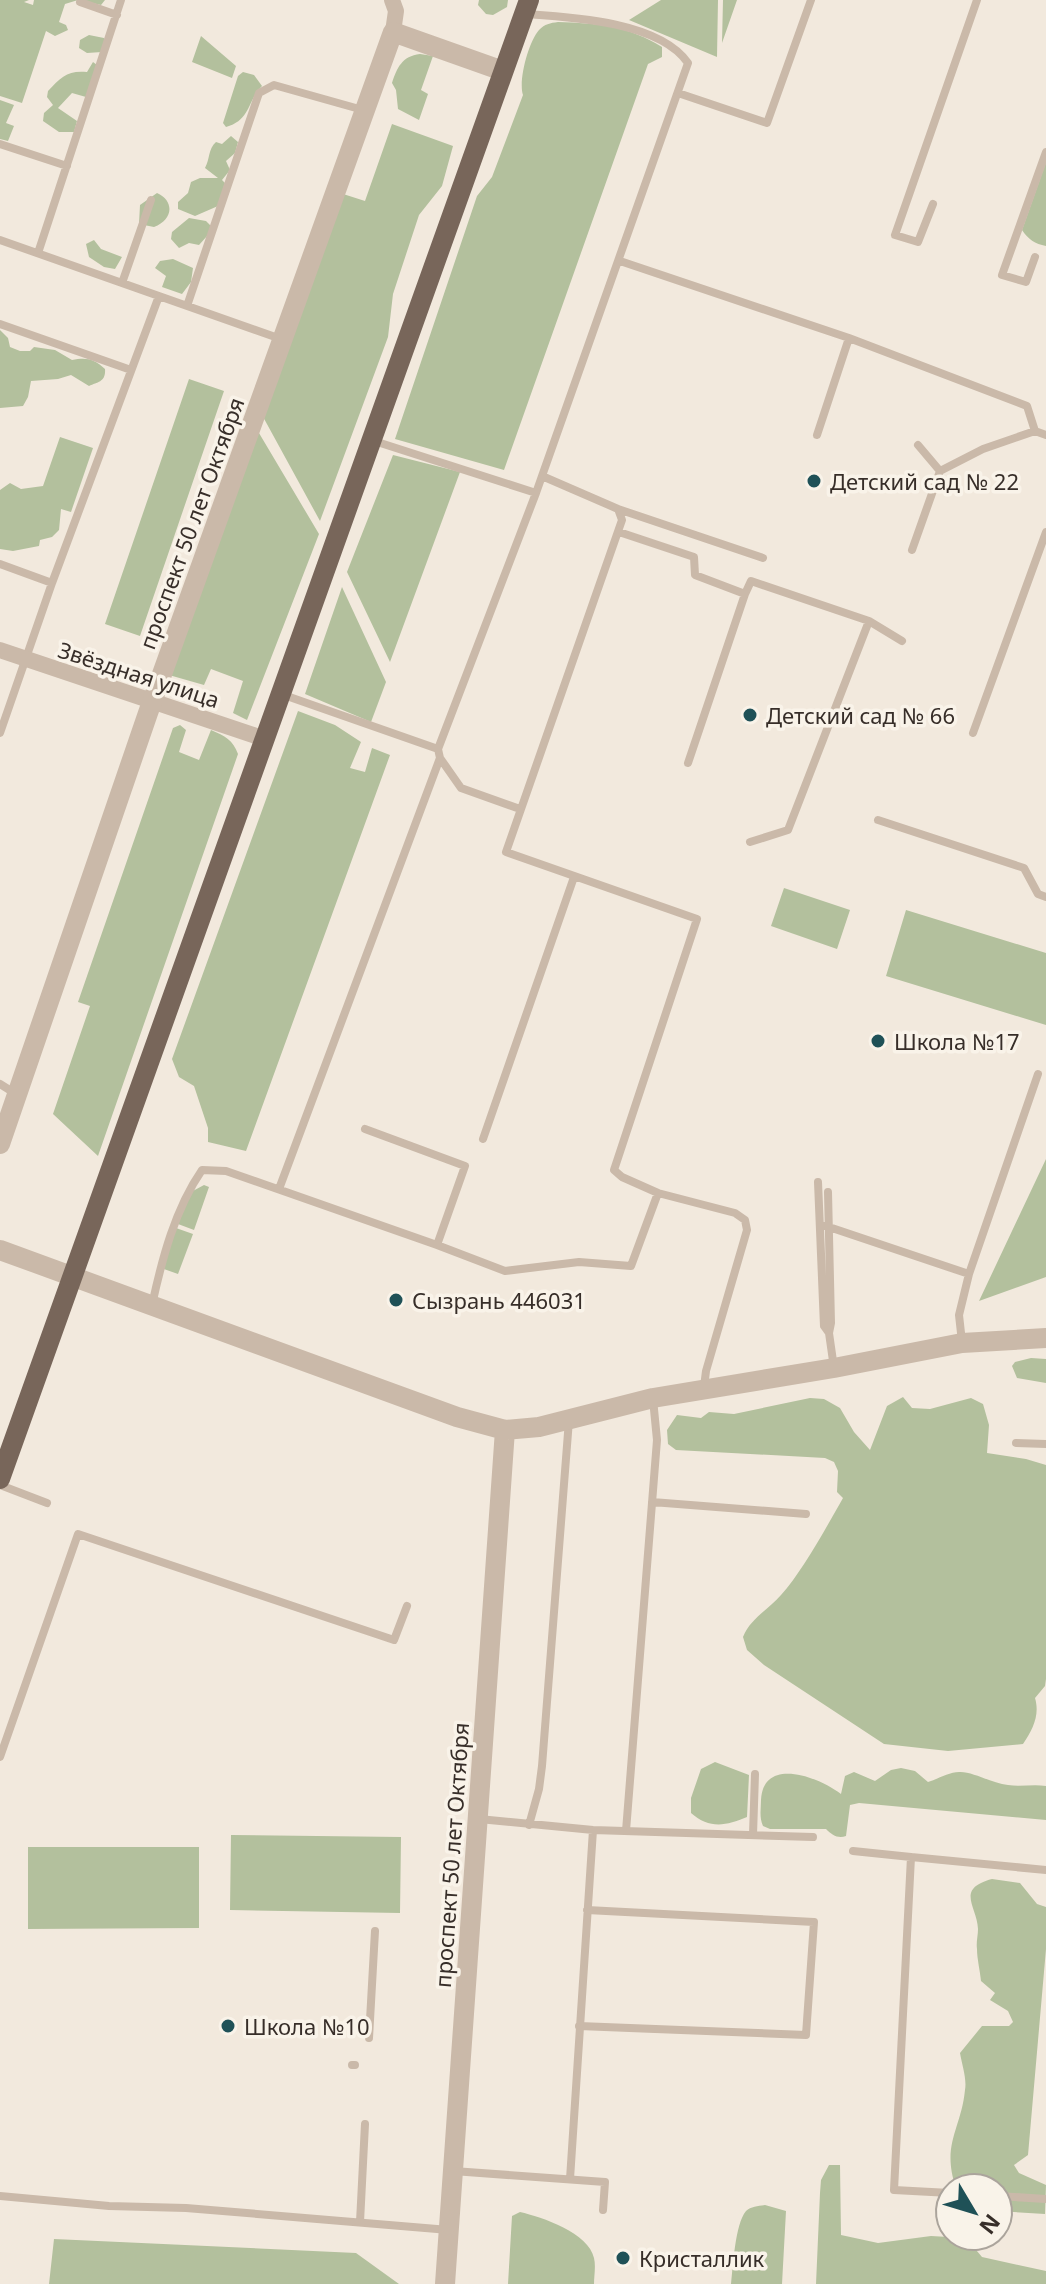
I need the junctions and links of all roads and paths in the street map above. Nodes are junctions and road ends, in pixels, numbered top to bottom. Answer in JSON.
{"nodes":[{"id":1,"x":121,"y":0,"type":"edge"},
{"id":2,"x":392,"y":0,"type":"edge"},
{"id":3,"x":811,"y":0,"type":"edge"},
{"id":4,"x":977,"y":0,"type":"edge"},
{"id":5,"x":80,"y":2,"type":"edge"},
{"id":6,"x":529,"y":5,"type":"edge"},
{"id":7,"x":117,"y":15,"type":"junction"},
{"id":8,"x":393,"y":32,"type":"junction"},
{"id":9,"x":503,"y":71,"type":"junction"},
{"id":10,"x":678,"y":93,"type":"junction"},
{"id":11,"x":364,"y":110,"type":"junction"},
{"id":12,"x":0,"y":144,"type":"edge"},
{"id":13,"x":1046,"y":152,"type":"edge"},
{"id":14,"x":67,"y":166,"type":"junction"},
{"id":15,"x":151,"y":200,"type":"dead end"},
{"id":16,"x":933,"y":204,"type":"dead end"},
{"id":17,"x":0,"y":240,"type":"edge"},
{"id":18,"x":38,"y":253,"type":"junction"},
{"id":19,"x":1035,"y":257,"type":"dead end"},
{"id":20,"x":620,"y":261,"type":"junction"},
{"id":21,"x":122,"y":283,"type":"junction"},
{"id":22,"x":159,"y":296,"type":"junction"},
{"id":23,"x":187,"y":306,"type":"junction"},
{"id":24,"x":0,"y":324,"type":"edge"},
{"id":25,"x":849,"y":338,"type":"junction"},
{"id":26,"x":282,"y":339,"type":"junction"},
{"id":27,"x":131,"y":370,"type":"junction"},
{"id":28,"x":1035,"y":431,"type":"junction"},
{"id":29,"x":817,"y":435,"type":"dead end"},
{"id":30,"x":1046,"y":435,"type":"edge"},
{"id":31,"x":371,"y":440,"type":"junction"},
{"id":32,"x":918,"y":445,"type":"dead end"},
{"id":33,"x":940,"y":471,"type":"junction"},
{"id":34,"x":542,"y":476,"type":"junction"},
{"id":35,"x":536,"y":493,"type":"junction"},
{"id":36,"x":618,"y":509,"type":"junction"},
{"id":37,"x":619,"y":532,"type":"junction"},
{"id":38,"x":1046,"y":532,"type":"edge"},
{"id":39,"x":912,"y":550,"type":"dead end"},
{"id":40,"x":763,"y":558,"type":"dead end"},
{"id":41,"x":0,"y":564,"type":"edge"},
{"id":42,"x":52,"y":583,"type":"junction"},
{"id":43,"x":745,"y":594,"type":"junction"},
{"id":44,"x":869,"y":621,"type":"junction"},
{"id":45,"x":902,"y":641,"type":"dead end"},
{"id":46,"x":0,"y":650,"type":"edge"},
{"id":47,"x":25,"y":659,"type":"junction"},
{"id":48,"x":281,"y":694,"type":"junction"},
{"id":49,"x":153,"y":701,"type":"junction"},
{"id":50,"x":0,"y":733,"type":"edge"},
{"id":51,"x":973,"y":733,"type":"dead end"},
{"id":52,"x":265,"y":739,"type":"junction"},
{"id":53,"x":439,"y":754,"type":"junction"},
{"id":54,"x":688,"y":763,"type":"dead end"},
{"id":55,"x":520,"y":809,"type":"junction"},
{"id":56,"x":878,"y":820,"type":"dead end"},
{"id":57,"x":750,"y":842,"type":"dead end"},
{"id":58,"x":574,"y":877,"type":"junction"},
{"id":59,"x":1046,"y":897,"type":"edge"},
{"id":60,"x":1038,"y":1074,"type":"dead end"},
{"id":61,"x":8,"y":1089,"type":"edge"},
{"id":62,"x":365,"y":1129,"type":"dead end"},
{"id":63,"x":483,"y":1139,"type":"dead end"},
{"id":64,"x":0,"y":1144,"type":"edge"},
{"id":65,"x":818,"y":1182,"type":"dead end"},
{"id":66,"x":279,"y":1189,"type":"junction"},
{"id":67,"x":828,"y":1192,"type":"dead end"},
{"id":68,"x":658,"y":1193,"type":"junction"},
{"id":69,"x":824,"y":1226,"type":"junction"},
{"id":70,"x":437,"y":1245,"type":"junction"},
{"id":71,"x":0,"y":1250,"type":"edge"},
{"id":72,"x":969,"y":1274,"type":"junction"},
{"id":73,"x":72,"y":1277,"type":"junction"},
{"id":74,"x":152,"y":1306,"type":"junction"},
{"id":75,"x":1046,"y":1338,"type":"edge"},
{"id":76,"x":962,"y":1343,"type":"junction"},
{"id":77,"x":834,"y":1368,"type":"junction"},
{"id":78,"x":704,"y":1388,"type":"junction"},
{"id":79,"x":653,"y":1398,"type":"junction"},
{"id":80,"x":569,"y":1418,"type":"junction"},
{"id":81,"x":505,"y":1430,"type":"junction"},
{"id":82,"x":1016,"y":1443,"type":"dead end"},
{"id":83,"x":1046,"y":1444,"type":"edge"},
{"id":84,"x":0,"y":1482,"type":"edge"},
{"id":85,"x":652,"y":1502,"type":"junction"},
{"id":86,"x":47,"y":1503,"type":"dead end"},
{"id":87,"x":806,"y":1514,"type":"dead end"},
{"id":88,"x":407,"y":1606,"type":"dead end"},
{"id":89,"x":0,"y":1757,"type":"edge"},
{"id":90,"x":755,"y":1774,"type":"dead end"},
{"id":91,"x":478,"y":1819,"type":"junction"},
{"id":92,"x":529,"y":1825,"type":"junction"},
{"id":93,"x":593,"y":1830,"type":"junction"},
{"id":94,"x":626,"y":1831,"type":"junction"},
{"id":95,"x":753,"y":1835,"type":"junction"},
{"id":96,"x":813,"y":1837,"type":"dead end"},
{"id":97,"x":853,"y":1851,"type":"dead end"},
{"id":98,"x":911,"y":1857,"type":"junction"},
{"id":99,"x":1046,"y":1870,"type":"edge"},
{"id":100,"x":587,"y":1910,"type":"junction"},
{"id":101,"x":375,"y":1931,"type":"dead end"},
{"id":102,"x":579,"y":2026,"type":"junction"},
{"id":103,"x":369,"y":2038,"type":"dead end"},
{"id":104,"x":365,"y":2124,"type":"dead end"},
{"id":105,"x":453,"y":2171,"type":"junction"},
{"id":106,"x":570,"y":2179,"type":"junction"},
{"id":107,"x":934,"y":2192,"type":"edge"},
{"id":108,"x":0,"y":2196,"type":"edge"},
{"id":109,"x":1014,"y":2197,"type":"edge"},
{"id":110,"x":1046,"y":2199,"type":"edge"},
{"id":111,"x":603,"y":2210,"type":"dead end"},
{"id":112,"x":360,"y":2222,"type":"junction"},
{"id":113,"x":449,"y":2230,"type":"junction"},
{"id":114,"x":445,"y":2284,"type":"edge"}],
"edges":[{"from":1,"to":7,"type":"lane"},
{"from":2,"to":8,"type":"street"},
{"from":3,"to":10,"type":"lane"},
{"from":4,"to":16,"type":"lane"},
{"from":5,"to":7,"type":"lane"},
{"from":6,"to":9,"type":"main road"},
{"from":6,"to":10,"type":"lane"},
{"from":7,"to":14,"type":"lane"},
{"from":8,"to":9,"type":"street"},
{"from":8,"to":11,"type":"street","name":"проспект 50 лет Октября"},
{"from":9,"to":31,"type":"main road"},
{"from":10,"to":20,"type":"lane"},
{"from":11,"to":23,"type":"lane"},
{"from":11,"to":26,"type":"street","name":"проспект 50 лет Октября"},
{"from":12,"to":14,"type":"lane"},
{"from":13,"to":19,"type":"lane"},
{"from":14,"to":18,"type":"lane"},
{"from":15,"to":21,"type":"lane"},
{"from":17,"to":18,"type":"lane"},
{"from":18,"to":21,"type":"lane"},
{"from":20,"to":25,"type":"lane"},
{"from":20,"to":34,"type":"lane"},
{"from":21,"to":22,"type":"lane"},
{"from":22,"to":23,"type":"lane"},
{"from":22,"to":27,"type":"lane"},
{"from":23,"to":26,"type":"lane"},
{"from":24,"to":27,"type":"lane"},
{"from":25,"to":28,"type":"lane"},
{"from":25,"to":29,"type":"lane"},
{"from":26,"to":49,"type":"street","name":"проспект 50 лет Октября"},
{"from":27,"to":42,"type":"lane"},
{"from":28,"to":30,"type":"lane"},
{"from":28,"to":33,"type":"lane"},
{"from":31,"to":35,"type":"lane"},
{"from":31,"to":48,"type":"main road"},
{"from":32,"to":33,"type":"lane"},
{"from":33,"to":39,"type":"lane"},
{"from":34,"to":35,"type":"lane"},
{"from":34,"to":36,"type":"lane"},
{"from":35,"to":53,"type":"lane"},
{"from":36,"to":37,"type":"lane"},
{"from":36,"to":40,"type":"lane"},
{"from":37,"to":43,"type":"lane"},
{"from":37,"to":55,"type":"lane"},
{"from":38,"to":51,"type":"lane"},
{"from":41,"to":42,"type":"lane"},
{"from":42,"to":47,"type":"lane"},
{"from":43,"to":44,"type":"lane"},
{"from":43,"to":54,"type":"lane"},
{"from":44,"to":45,"type":"lane"},
{"from":44,"to":57,"type":"lane"},
{"from":46,"to":47,"type":"street","name":"Звёздная улица"},
{"from":47,"to":49,"type":"street","name":"Звёздная улица"},
{"from":47,"to":50,"type":"lane"},
{"from":48,"to":52,"type":"main road"},
{"from":48,"to":53,"type":"lane"},
{"from":49,"to":52,"type":"street","name":"Звёздная улица"},
{"from":49,"to":61,"type":"street","name":"проспект 50 лет Октября"},
{"from":52,"to":73,"type":"main road"},
{"from":53,"to":55,"type":"lane"},
{"from":53,"to":66,"type":"lane"},
{"from":55,"to":58,"type":"lane"},
{"from":56,"to":59,"type":"lane"},
{"from":58,"to":63,"type":"lane"},
{"from":58,"to":68,"type":"lane"},
{"from":60,"to":72,"type":"lane"},
{"from":61,"to":64,"type":"street","name":"проспект 50 лет Октября"},
{"from":62,"to":70,"type":"lane"},
{"from":65,"to":69,"type":"lane"},
{"from":66,"to":70,"type":"lane"},
{"from":66,"to":74,"type":"lane"},
{"from":67,"to":69,"type":"lane"},
{"from":68,"to":70,"type":"lane"},
{"from":68,"to":78,"type":"lane"},
{"from":69,"to":72,"type":"lane"},
{"from":69,"to":77,"type":"lane"},
{"from":71,"to":73,"type":"street"},
{"from":72,"to":76,"type":"lane"},
{"from":73,"to":74,"type":"street"},
{"from":73,"to":84,"type":"main road"},
{"from":74,"to":81,"type":"street"},
{"from":75,"to":76,"type":"street"},
{"from":76,"to":77,"type":"street"},
{"from":77,"to":78,"type":"street"},
{"from":78,"to":79,"type":"street"},
{"from":79,"to":80,"type":"street"},
{"from":79,"to":85,"type":"lane"},
{"from":80,"to":81,"type":"street"},
{"from":80,"to":92,"type":"lane"},
{"from":81,"to":91,"type":"street","name":"проспект 50 лет Октября"},
{"from":82,"to":83,"type":"lane"},
{"from":84,"to":86,"type":"lane"},
{"from":85,"to":87,"type":"lane"},
{"from":85,"to":94,"type":"lane"},
{"from":88,"to":89,"type":"lane"},
{"from":90,"to":95,"type":"lane"},
{"from":91,"to":92,"type":"lane"},
{"from":91,"to":105,"type":"street","name":"проспект 50 лет Октября"},
{"from":92,"to":93,"type":"lane"},
{"from":93,"to":94,"type":"lane"},
{"from":93,"to":100,"type":"lane"},
{"from":94,"to":95,"type":"lane"},
{"from":95,"to":96,"type":"lane"},
{"from":97,"to":98,"type":"lane"},
{"from":98,"to":99,"type":"lane"},
{"from":98,"to":107,"type":"lane"},
{"from":100,"to":102,"type":"lane"},
{"from":100,"to":102,"type":"lane"},
{"from":101,"to":103,"type":"lane"},
{"from":102,"to":106,"type":"lane"},
{"from":104,"to":112,"type":"lane"},
{"from":105,"to":106,"type":"lane"},
{"from":105,"to":113,"type":"street","name":"проспект 50 лет Октября"},
{"from":106,"to":111,"type":"lane"},
{"from":108,"to":112,"type":"lane"},
{"from":109,"to":110,"type":"lane"},
{"from":112,"to":113,"type":"lane"},
{"from":113,"to":114,"type":"street","name":"проспект 50 лет Октября"}]}
